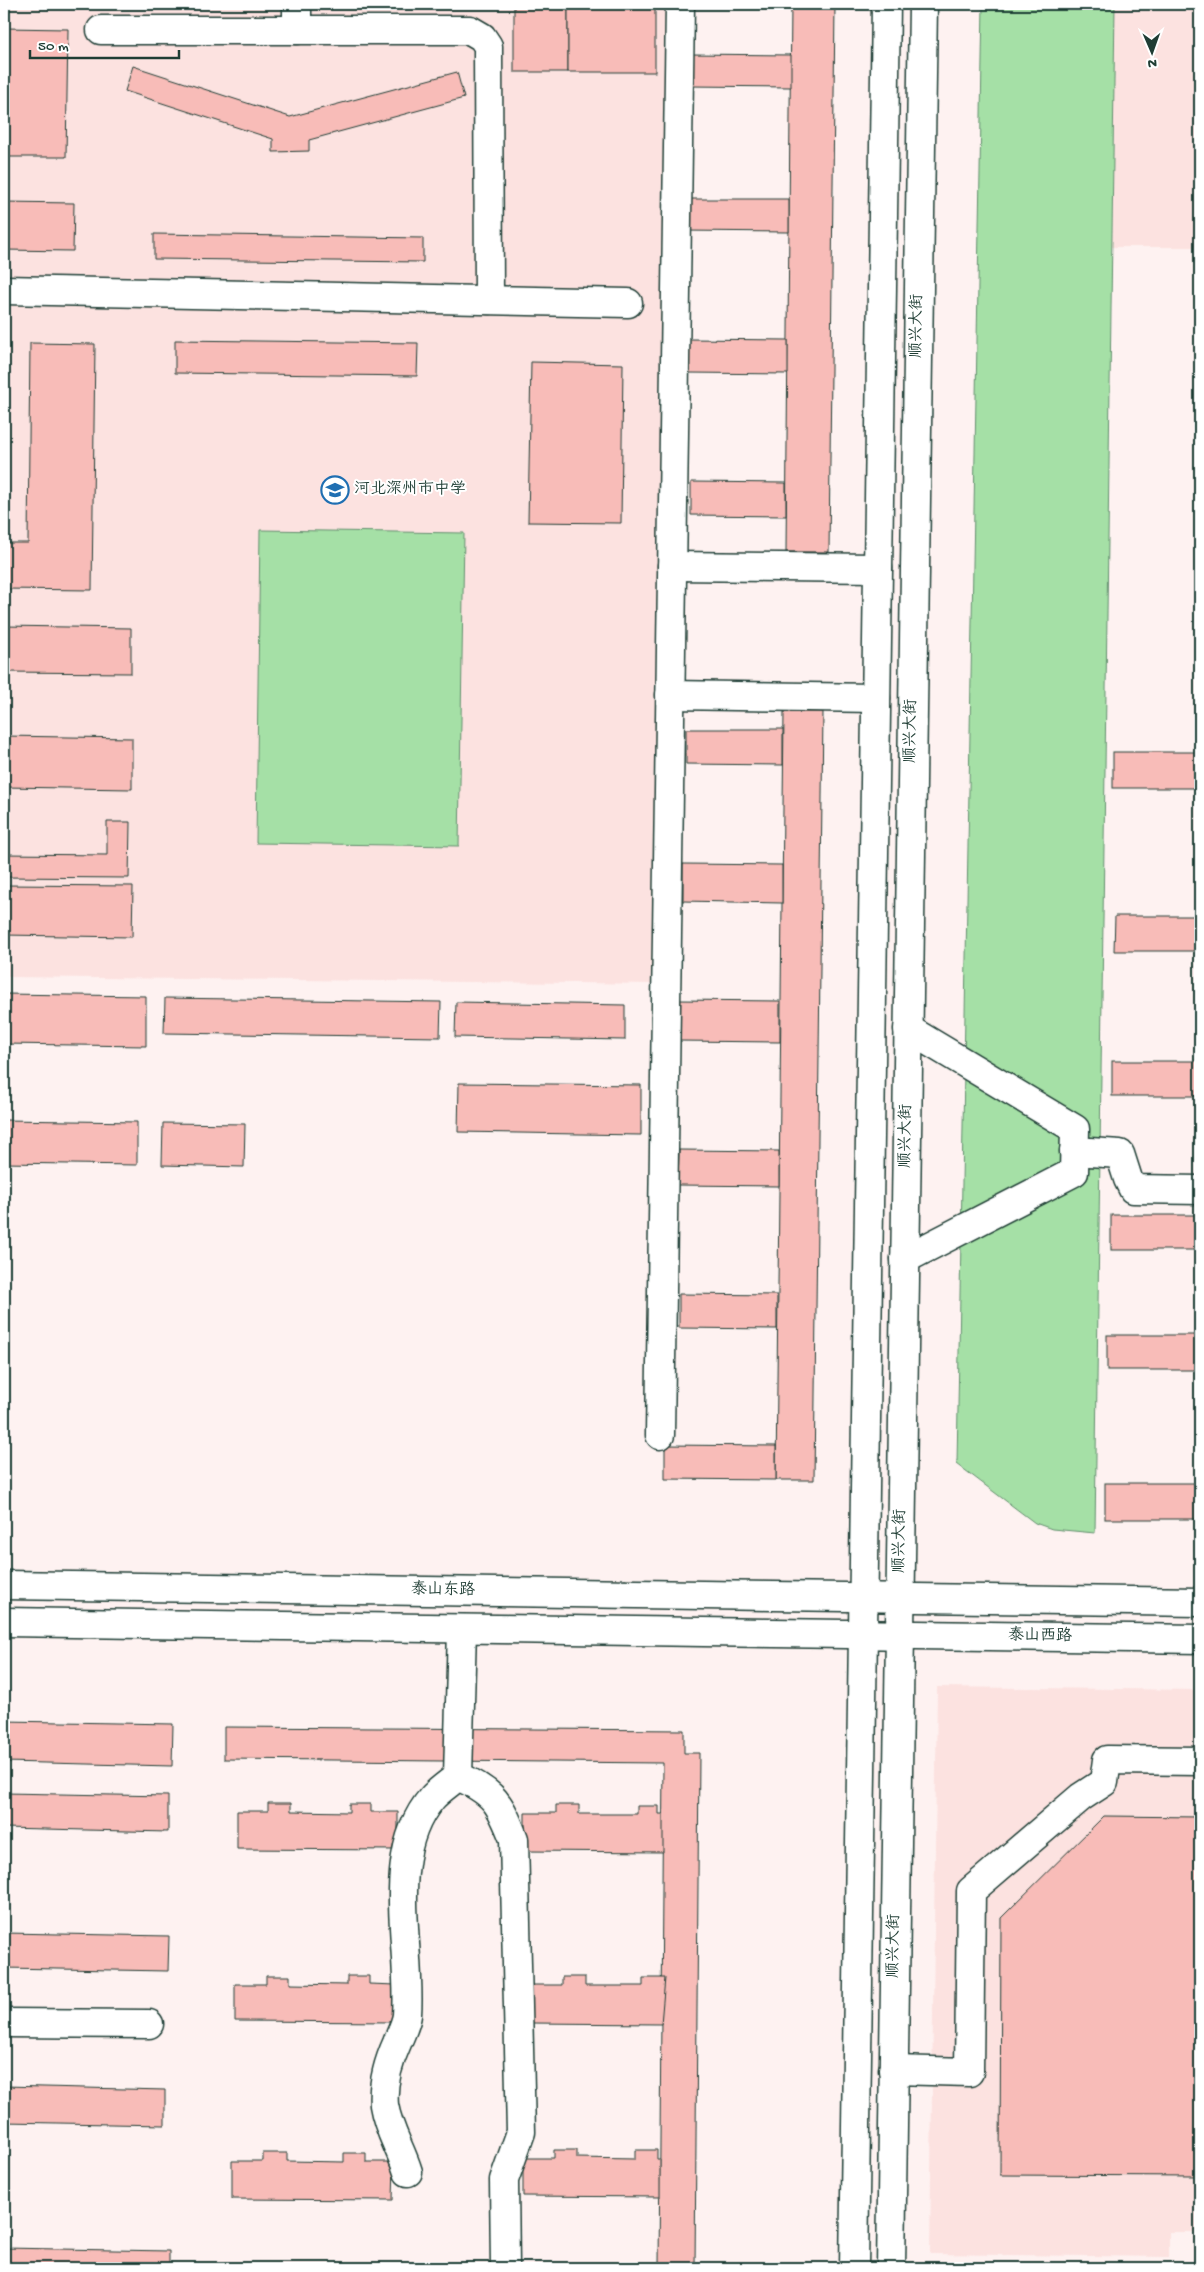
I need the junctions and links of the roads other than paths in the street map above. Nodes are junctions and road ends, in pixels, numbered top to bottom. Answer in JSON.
{"nodes":[{"id":1,"x":680,"y":4,"type":"edge"},
{"id":2,"x":886,"y":4,"type":"edge"},
{"id":3,"x":923,"y":4,"type":"edge"},
{"id":4,"x":297,"y":17,"type":"edge"},
{"id":5,"x":101,"y":30,"type":"dead end"},
{"id":6,"x":4,"y":290,"type":"edge"},
{"id":7,"x":489,"y":300,"type":"junction"},
{"id":8,"x":628,"y":303,"type":"dead end"},
{"id":9,"x":672,"y":566,"type":"junction"},
{"id":10,"x":878,"y":568,"type":"junction"},
{"id":11,"x":670,"y":695,"type":"junction"},
{"id":12,"x":876,"y":698,"type":"junction"},
{"id":13,"x":908,"y":1029,"type":"junction"},
{"id":14,"x":1074,"y":1151,"type":"junction"},
{"id":15,"x":1200,"y":1190,"type":"edge"},
{"id":16,"x":905,"y":1259,"type":"junction"},
{"id":17,"x":660,"y":1435,"type":"dead end"},
{"id":18,"x":4,"y":1585,"type":"edge"},
{"id":19,"x":882,"y":1598,"type":"junction"},
{"id":20,"x":1200,"y":1602,"type":"edge"},
{"id":21,"x":4,"y":1622,"type":"edge"},
{"id":22,"x":462,"y":1628,"type":"junction"},
{"id":23,"x":881,"y":1634,"type":"junction"},
{"id":24,"x":1200,"y":1639,"type":"edge"},
{"id":25,"x":1200,"y":1761,"type":"edge"},
{"id":26,"x":458,"y":1776,"type":"junction"},
{"id":27,"x":4,"y":2023,"type":"edge"},
{"id":28,"x":149,"y":2024,"type":"dead end"},
{"id":29,"x":893,"y":2070,"type":"junction"},
{"id":30,"x":408,"y":2172,"type":"dead end"},
{"id":31,"x":505,"y":2268,"type":"edge"},
{"id":32,"x":854,"y":2268,"type":"edge"},
{"id":33,"x":891,"y":2268,"type":"edge"}],
"edges":[{"from":1,"to":9,"type":"main road"},
{"from":2,"to":10,"type":"main road","name":"顺兴大街"},
{"from":3,"to":13,"type":"main road","name":"顺兴大街"},
{"from":4,"to":5,"type":"main road"},
{"from":4,"to":7,"type":"main road"},
{"from":6,"to":7,"type":"main road"},
{"from":7,"to":8,"type":"main road"},
{"from":9,"to":10,"type":"main road"},
{"from":9,"to":11,"type":"main road"},
{"from":10,"to":12,"type":"main road","name":"顺兴大街"},
{"from":11,"to":12,"type":"main road"},
{"from":11,"to":17,"type":"main road"},
{"from":12,"to":19,"type":"main road","name":"顺兴大街"},
{"from":13,"to":14,"type":"main road"},
{"from":13,"to":16,"type":"main road","name":"顺兴大街"},
{"from":14,"to":15,"type":"main road"},
{"from":14,"to":16,"type":"main road"},
{"from":16,"to":19,"type":"main road","name":"顺兴大街"},
{"from":18,"to":19,"type":"main road","name":"泰山东路"},
{"from":19,"to":20,"type":"main road"},
{"from":19,"to":23,"type":"main road","name":"顺兴大街"},
{"from":19,"to":23,"type":"main road","name":"顺兴大街"},
{"from":21,"to":22,"type":"main road"},
{"from":22,"to":23,"type":"main road"},
{"from":22,"to":26,"type":"main road"},
{"from":23,"to":24,"type":"main road","name":"泰山西路"},
{"from":23,"to":29,"type":"main road","name":"顺兴大街"},
{"from":23,"to":32,"type":"main road","name":"顺兴大街"},
{"from":25,"to":29,"type":"main road"},
{"from":26,"to":30,"type":"main road"},
{"from":26,"to":31,"type":"main road"},
{"from":27,"to":28,"type":"main road"},
{"from":29,"to":33,"type":"main road","name":"顺兴大街"}]}
